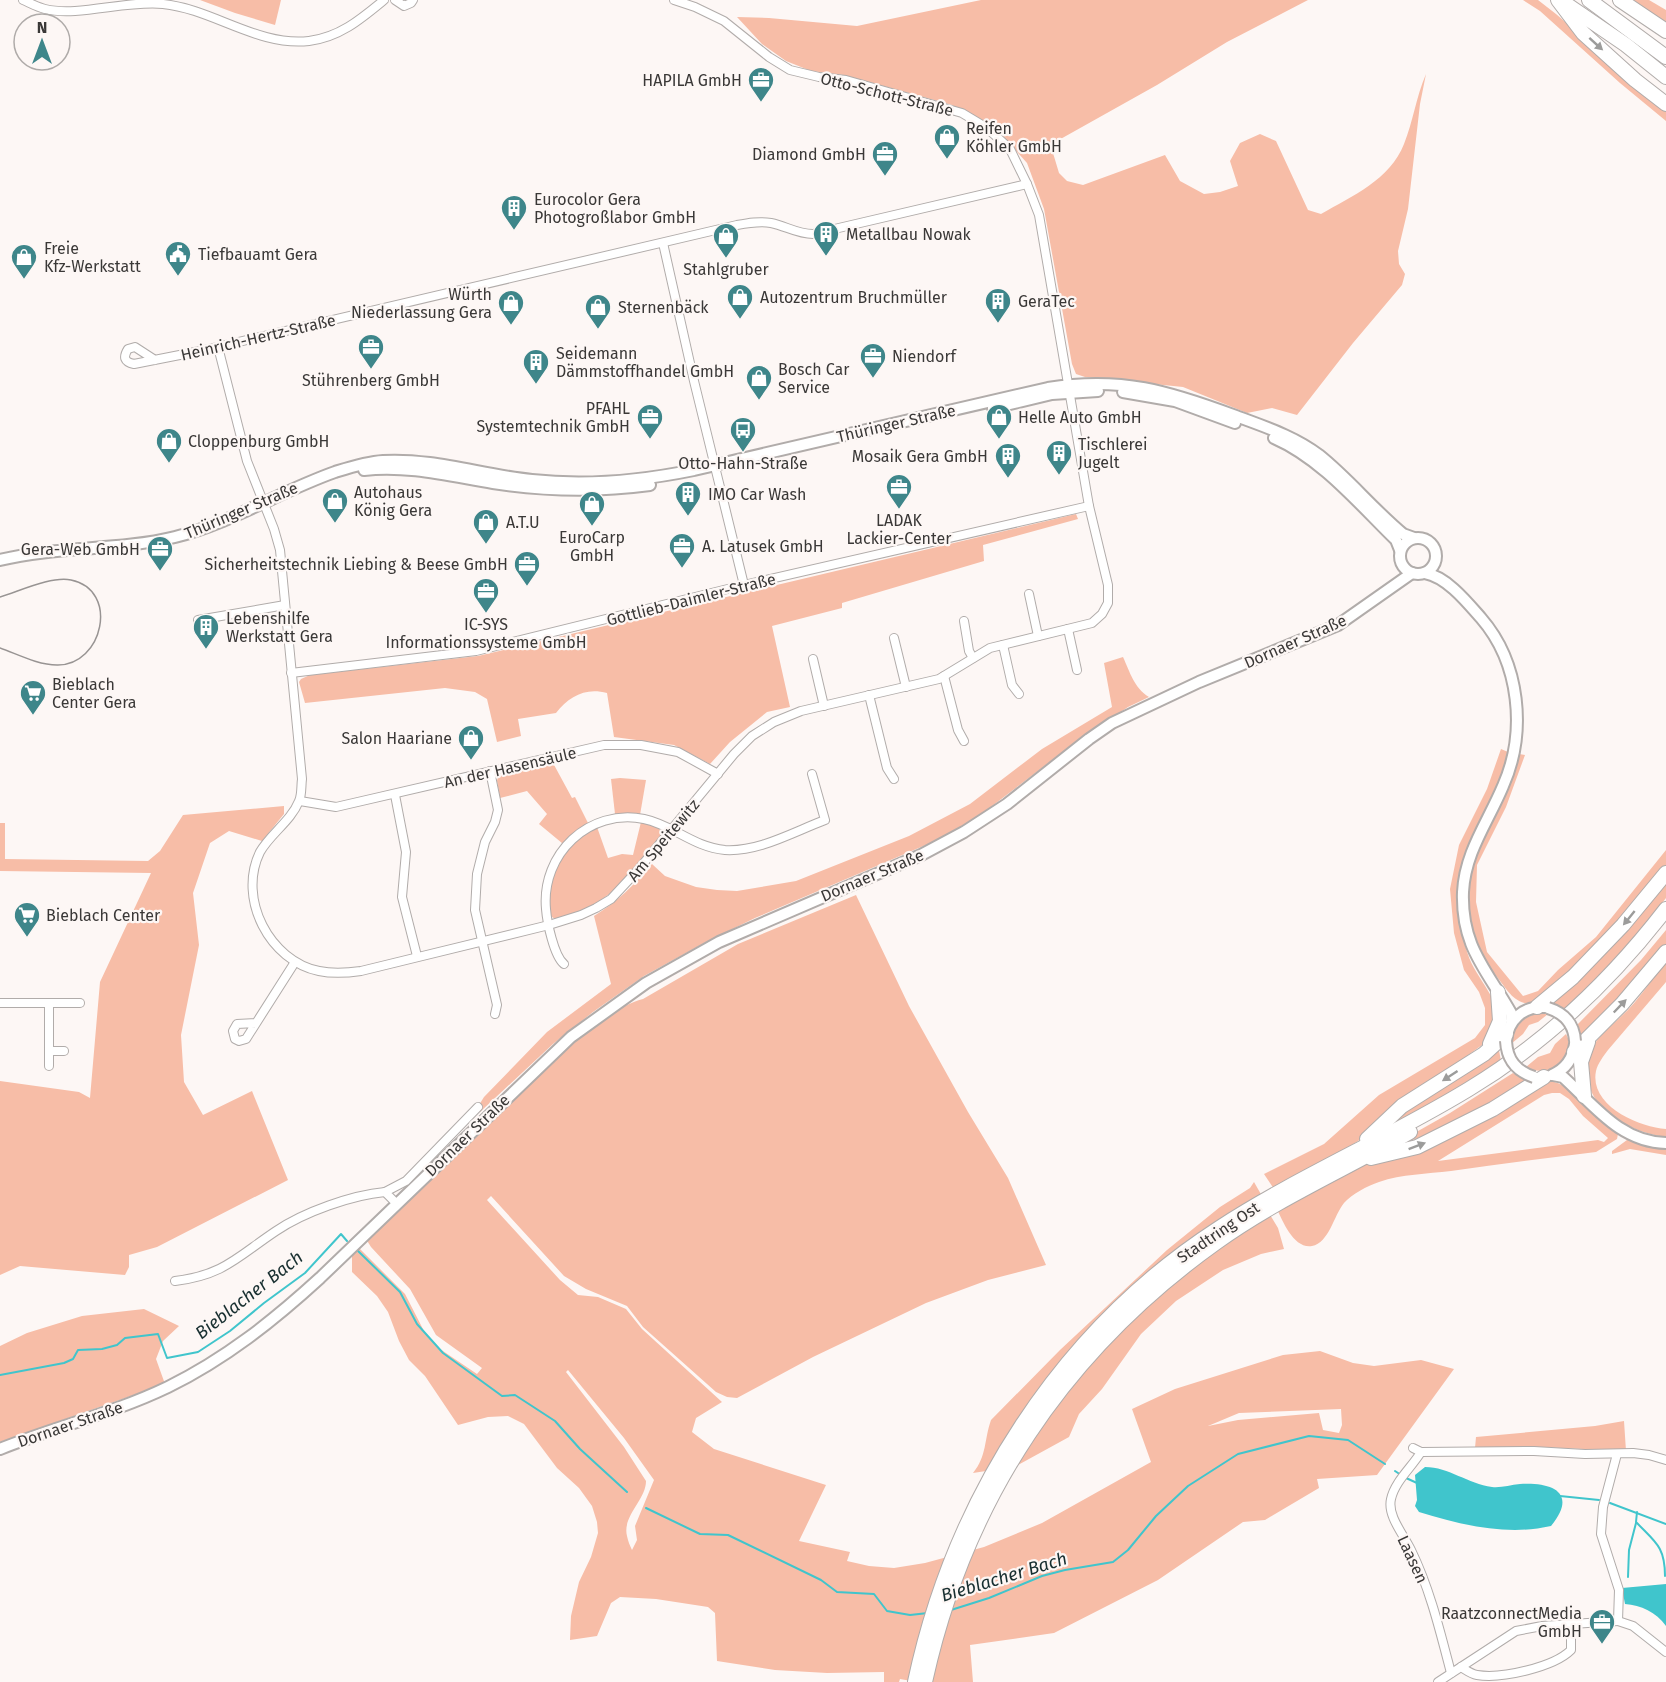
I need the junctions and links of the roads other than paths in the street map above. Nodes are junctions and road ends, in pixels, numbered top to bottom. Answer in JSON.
{"nodes":[{"id":1,"x":23,"y":0,"type":"edge"},
{"id":2,"x":384,"y":0,"type":"edge"},
{"id":3,"x":395,"y":0,"type":"edge"},
{"id":4,"x":413,"y":0,"type":"edge"},
{"id":5,"x":674,"y":0,"type":"edge"},
{"id":6,"x":1559,"y":0,"type":"edge"},
{"id":7,"x":1589,"y":0,"type":"edge"},
{"id":8,"x":1620,"y":0,"type":"edge"},
{"id":9,"x":1666,"y":31,"type":"edge"},
{"id":10,"x":1666,"y":57,"type":"edge"},
{"id":11,"x":1666,"y":76,"type":"edge"},
{"id":12,"x":1666,"y":104,"type":"edge"},
{"id":13,"x":1027,"y":184,"type":"junction"},
{"id":14,"x":663,"y":243,"type":"junction"},
{"id":15,"x":218,"y":347,"type":"junction"},
{"id":16,"x":155,"y":360,"type":"dead end"},
{"id":17,"x":1068,"y":388,"type":"junction"},
{"id":18,"x":716,"y":468,"type":"junction"},
{"id":19,"x":262,"y":502,"type":"junction"},
{"id":20,"x":1089,"y":506,"type":"junction"},
{"id":21,"x":1414,"y":538,"type":"junction"},
{"id":22,"x":1400,"y":556,"type":"junction"},
{"id":23,"x":0,"y":560,"type":"edge"},
{"id":24,"x":1436,"y":561,"type":"junction"},
{"id":25,"x":1412,"y":573,"type":"junction"},
{"id":26,"x":1425,"y":573,"type":"junction"},
{"id":27,"x":744,"y":585,"type":"junction"},
{"id":28,"x":1455,"y":590,"type":"junction"},
{"id":29,"x":1029,"y":594,"type":"dead end"},
{"id":30,"x":1380,"y":594,"type":"junction"},
{"id":31,"x":285,"y":605,"type":"junction"},
{"id":32,"x":198,"y":620,"type":"dead end"},
{"id":33,"x":964,"y":621,"type":"dead end"},
{"id":34,"x":1068,"y":629,"type":"junction"},
{"id":35,"x":1038,"y":636,"type":"junction"},
{"id":36,"x":894,"y":638,"type":"dead end"},
{"id":37,"x":1003,"y":645,"type":"junction"},
{"id":38,"x":973,"y":658,"type":"junction"},
{"id":39,"x":813,"y":659,"type":"dead end"},
{"id":40,"x":1077,"y":670,"type":"dead end"},
{"id":41,"x":291,"y":673,"type":"junction"},
{"id":42,"x":944,"y":676,"type":"junction"},
{"id":43,"x":906,"y":687,"type":"junction"},
{"id":44,"x":1019,"y":694,"type":"dead end"},
{"id":45,"x":870,"y":695,"type":"junction"},
{"id":46,"x":824,"y":706,"type":"junction"},
{"id":47,"x":964,"y":741,"type":"dead end"},
{"id":48,"x":490,"y":771,"type":"junction"},
{"id":49,"x":718,"y":774,"type":"junction"},
{"id":50,"x":812,"y":774,"type":"dead end"},
{"id":51,"x":894,"y":779,"type":"dead end"},
{"id":52,"x":395,"y":795,"type":"junction"},
{"id":53,"x":300,"y":801,"type":"junction"},
{"id":54,"x":671,"y":831,"type":"junction"},
{"id":55,"x":1666,"y":873,"type":"edge"},
{"id":56,"x":1666,"y":909,"type":"edge"},
{"id":57,"x":1666,"y":920,"type":"edge"},
{"id":58,"x":549,"y":925,"type":"junction"},
{"id":59,"x":482,"y":941,"type":"junction"},
{"id":60,"x":1666,"y":952,"type":"edge"},
{"id":61,"x":417,"y":956,"type":"junction"},
{"id":62,"x":295,"y":962,"type":"junction"},
{"id":63,"x":564,"y":964,"type":"dead end"},
{"id":64,"x":1498,"y":992,"type":"junction"},
{"id":65,"x":0,"y":1003,"type":"edge"},
{"id":66,"x":80,"y":1003,"type":"dead end"},
{"id":67,"x":49,"y":1004,"type":"junction"},
{"id":68,"x":1537,"y":1008,"type":"junction"},
{"id":69,"x":495,"y":1014,"type":"dead end"},
{"id":70,"x":256,"y":1023,"type":"dead end"},
{"id":71,"x":1508,"y":1032,"type":"junction"},
{"id":72,"x":1590,"y":1037,"type":"junction"},
{"id":73,"x":49,"y":1051,"type":"junction"},
{"id":74,"x":64,"y":1051,"type":"dead end"},
{"id":75,"x":1573,"y":1052,"type":"junction"},
{"id":76,"x":1484,"y":1054,"type":"junction"},
{"id":77,"x":49,"y":1066,"type":"dead end"},
{"id":78,"x":1544,"y":1076,"type":"junction"},
{"id":79,"x":1584,"y":1096,"type":"junction"},
{"id":80,"x":478,"y":1107,"type":"dead end"},
{"id":81,"x":1666,"y":1143,"type":"edge"},
{"id":82,"x":1357,"y":1156,"type":"junction"},
{"id":83,"x":385,"y":1192,"type":"junction"},
{"id":84,"x":396,"y":1203,"type":"junction"},
{"id":85,"x":175,"y":1281,"type":"dead end"},
{"id":86,"x":1022,"y":1433,"type":"junction"},
{"id":87,"x":1413,"y":1448,"type":"dead end"},
{"id":88,"x":0,"y":1449,"type":"edge"},
{"id":89,"x":1421,"y":1452,"type":"junction"},
{"id":90,"x":1617,"y":1454,"type":"junction"},
{"id":91,"x":1666,"y":1460,"type":"edge"},
{"id":92,"x":1618,"y":1621,"type":"junction"},
{"id":93,"x":1571,"y":1624,"type":"junction"},
{"id":94,"x":1666,"y":1652,"type":"edge"},
{"id":95,"x":1461,"y":1667,"type":"junction"},
{"id":96,"x":1451,"y":1673,"type":"junction"},
{"id":97,"x":915,"y":1682,"type":"edge"},
{"id":98,"x":925,"y":1682,"type":"edge"},
{"id":99,"x":1438,"y":1682,"type":"edge"}],
"edges":[{"from":1,"to":2,"type":"street"},
{"from":3,"to":4,"type":"street"},
{"from":5,"to":13,"type":"street","name":"Otto-Schott-Straße"},
{"from":6,"to":11,"type":"highway"},
{"from":6,"to":12,"type":"highway","one_way":true},
{"from":7,"to":10,"type":"highway"},
{"from":8,"to":9,"type":"highway"},
{"from":13,"to":14,"type":"street","name":"Heinrich-Hertz-Straße"},
{"from":13,"to":17,"type":"street","name":"Otto-Schott-Straße"},
{"from":14,"to":15,"type":"street","name":"Heinrich-Hertz-Straße"},
{"from":14,"to":18,"type":"street"},
{"from":15,"to":16,"type":"street","name":"Heinrich-Hertz-Straße"},
{"from":15,"to":19,"type":"street"},
{"from":17,"to":18,"type":"main road","name":"Thüringer Straße"},
{"from":17,"to":20,"type":"street","name":"Otto-Schott-Straße"},
{"from":17,"to":21,"type":"main road","name":"Thüringer Straße"},
{"from":17,"to":22,"type":"main road","name":"Thüringer Straße"},
{"from":18,"to":19,"type":"main road","name":"Thüringer Straße"},
{"from":18,"to":27,"type":"street"},
{"from":19,"to":23,"type":"main road","name":"Thüringer Straße"},
{"from":19,"to":31,"type":"street"},
{"from":20,"to":27,"type":"street","name":"Gottlieb-Daimler-Straße"},
{"from":20,"to":34,"type":"street","name":"Am Speitewitz"},
{"from":21,"to":22,"type":"main road"},
{"from":21,"to":24,"type":"main road"},
{"from":22,"to":25,"type":"main road"},
{"from":22,"to":30,"type":"main road","name":"Dornaer Straße"},
{"from":24,"to":26,"type":"main road"},
{"from":24,"to":28,"type":"main road"},
{"from":25,"to":26,"type":"main road"},
{"from":25,"to":30,"type":"main road","name":"Dornaer Straße"},
{"from":26,"to":28,"type":"main road"},
{"from":27,"to":41,"type":"street","name":"Gottlieb-Daimler-Straße"},
{"from":28,"to":64,"type":"main road"},
{"from":29,"to":35,"type":"street"},
{"from":30,"to":84,"type":"main road","name":"Dornaer Straße"},
{"from":31,"to":32,"type":"street"},
{"from":31,"to":41,"type":"street"},
{"from":33,"to":38,"type":"street"},
{"from":34,"to":35,"type":"street","name":"Am Speitewitz"},
{"from":34,"to":40,"type":"street"},
{"from":35,"to":37,"type":"street","name":"Am Speitewitz"},
{"from":36,"to":43,"type":"street"},
{"from":37,"to":38,"type":"street","name":"Am Speitewitz"},
{"from":37,"to":44,"type":"street"},
{"from":38,"to":42,"type":"street","name":"Am Speitewitz"},
{"from":39,"to":46,"type":"street"},
{"from":41,"to":53,"type":"street"},
{"from":42,"to":43,"type":"street","name":"Am Speitewitz"},
{"from":42,"to":47,"type":"street"},
{"from":43,"to":45,"type":"street","name":"Am Speitewitz"},
{"from":45,"to":46,"type":"street","name":"Am Speitewitz"},
{"from":45,"to":51,"type":"street"},
{"from":46,"to":49,"type":"street","name":"Am Speitewitz"},
{"from":48,"to":49,"type":"street","name":"An der Hasensäule"},
{"from":48,"to":52,"type":"street","name":"An der Hasensäule"},
{"from":48,"to":59,"type":"street"},
{"from":49,"to":54,"type":"street","name":"Am Speitewitz"},
{"from":50,"to":54,"type":"street"},
{"from":52,"to":53,"type":"street","name":"An der Hasensäule"},
{"from":52,"to":61,"type":"street"},
{"from":53,"to":62,"type":"street","name":"Am Speitewitz"},
{"from":54,"to":58,"type":"street","name":"Am Speitewitz"},
{"from":54,"to":58,"type":"street"},
{"from":55,"to":68,"type":"highway","one_way":true},
{"from":56,"to":82,"type":"highway","name":"Stadtring Ost"},
{"from":57,"to":82,"type":"highway","name":"Stadtring Ost"},
{"from":58,"to":59,"type":"street","name":"Am Speitewitz"},
{"from":58,"to":63,"type":"street"},
{"from":59,"to":61,"type":"street","name":"Am Speitewitz"},
{"from":59,"to":69,"type":"street"},
{"from":72,"to":60,"type":"highway","one_way":true},
{"from":61,"to":62,"type":"street","name":"Am Speitewitz"},
{"from":62,"to":70,"type":"street"},
{"from":64,"to":68,"type":"main road"},
{"from":64,"to":71,"type":"main road"},
{"from":64,"to":76,"type":"highway"},
{"from":65,"to":67,"type":"street"},
{"from":66,"to":67,"type":"street"},
{"from":67,"to":73,"type":"street"},
{"from":68,"to":71,"type":"main road"},
{"from":68,"to":75,"type":"main road","bridge":true},
{"from":71,"to":76,"type":"highway"},
{"from":71,"to":78,"type":"main road","bridge":true},
{"from":72,"to":75,"type":"highway"},
{"from":72,"to":79,"type":"highway"},
{"from":73,"to":74,"type":"street"},
{"from":73,"to":77,"type":"street"},
{"from":75,"to":78,"type":"main road"},
{"from":75,"to":79,"type":"main road"},
{"from":76,"to":82,"type":"highway","one_way":true},
{"from":78,"to":79,"type":"main road"},
{"from":82,"to":78,"type":"highway","one_way":true},
{"from":79,"to":81,"type":"main road"},
{"from":80,"to":83,"type":"street","name":"Dornaer Straße"},
{"from":82,"to":86,"type":"highway","name":"Stadtring Ost"},
{"from":83,"to":84,"type":"street"},
{"from":83,"to":85,"type":"street","name":"Dornaer Straße"},
{"from":84,"to":88,"type":"main road","name":"Dornaer Straße"},
{"from":86,"to":97,"type":"highway","name":"Stadtring Ost"},
{"from":86,"to":98,"type":"highway","name":"Stadtring Ost"},
{"from":87,"to":89,"type":"street"},
{"from":89,"to":90,"type":"street"},
{"from":89,"to":96,"type":"street","name":"Laasen"},
{"from":90,"to":91,"type":"street"},
{"from":90,"to":92,"type":"street"},
{"from":92,"to":93,"type":"street"},
{"from":92,"to":94,"type":"street"},
{"from":93,"to":95,"type":"street"},
{"from":93,"to":95,"type":"street"},
{"from":95,"to":96,"type":"street"},
{"from":96,"to":99,"type":"street"}]}
